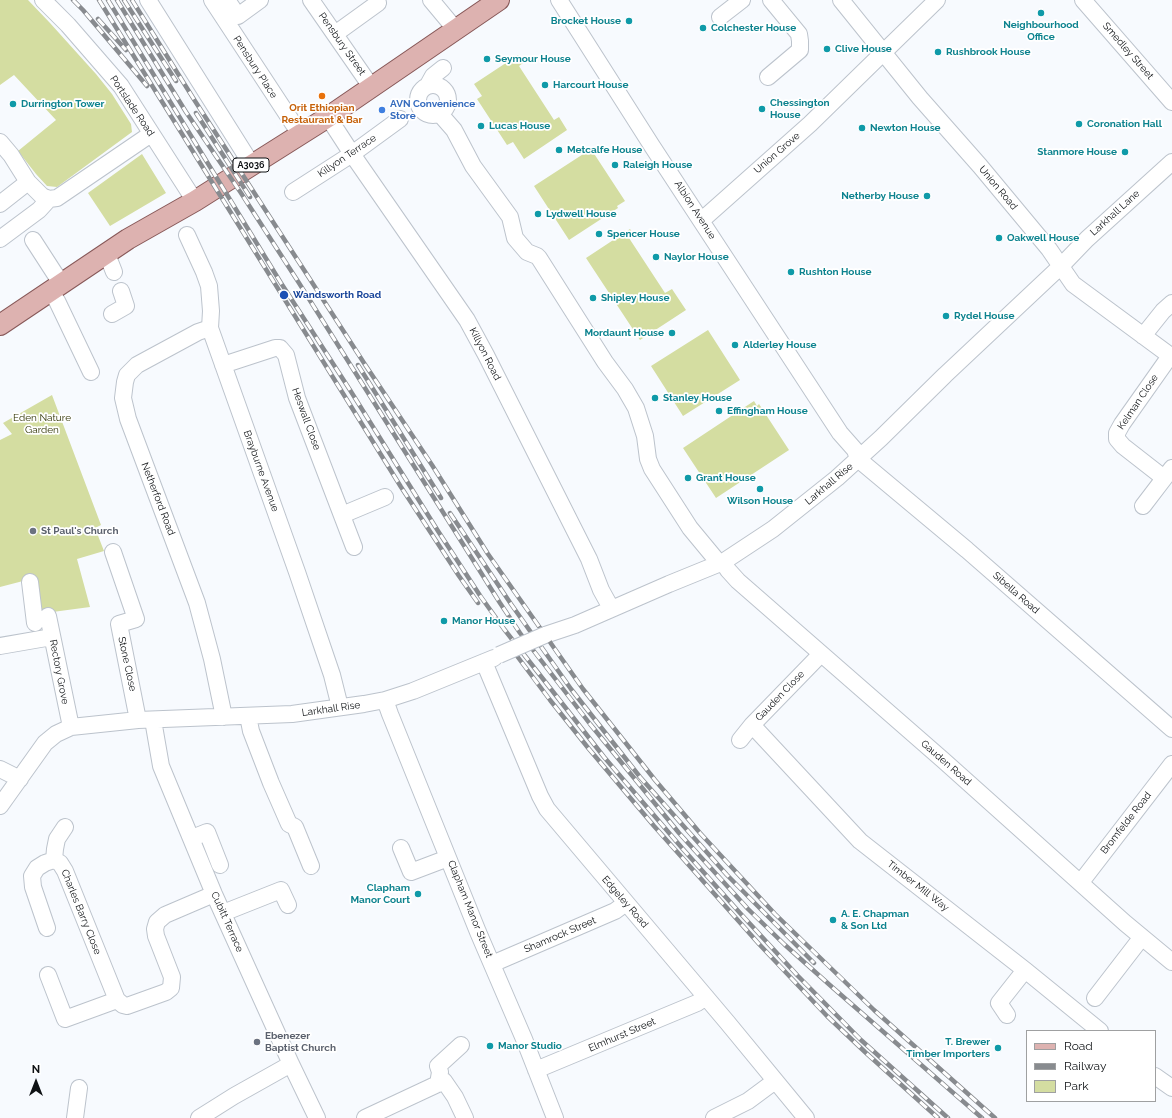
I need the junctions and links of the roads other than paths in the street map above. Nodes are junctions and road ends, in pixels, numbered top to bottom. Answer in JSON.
{"nodes":[{"id":1,"x":43,"y":0,"type":"edge"},
{"id":2,"x":148,"y":0,"type":"edge"},
{"id":3,"x":212,"y":0,"type":"edge"},
{"id":4,"x":227,"y":0,"type":"edge"},
{"id":5,"x":260,"y":0,"type":"edge"},
{"id":6,"x":264,"y":0,"type":"edge"},
{"id":7,"x":311,"y":0,"type":"edge"},
{"id":8,"x":430,"y":0,"type":"edge"},
{"id":9,"x":559,"y":0,"type":"edge"},
{"id":10,"x":742,"y":0,"type":"edge"},
{"id":11,"x":771,"y":0,"type":"edge"},
{"id":12,"x":841,"y":0,"type":"edge"},
{"id":13,"x":937,"y":0,"type":"edge"},
{"id":14,"x":1083,"y":0,"type":"edge"},
{"id":15,"x":496,"y":1,"type":"edge"},
{"id":16,"x":378,"y":3,"type":"dead end"},
{"id":17,"x":720,"y":18,"type":"dead end"},
{"id":18,"x":241,"y":20,"type":"dead end"},
{"id":19,"x":456,"y":30,"type":"junction"},
{"id":20,"x":335,"y":34,"type":"junction"},
{"id":21,"x":883,"y":52,"type":"junction"},
{"id":22,"x":443,"y":68,"type":"dead end"},
{"id":23,"x":768,"y":77,"type":"dead end"},
{"id":24,"x":428,"y":85,"type":"junction"},
{"id":25,"x":372,"y":88,"type":"junction"},
{"id":26,"x":1172,"y":102,"type":"edge"},
{"id":27,"x":440,"y":114,"type":"junction"},
{"id":28,"x":328,"y":117,"type":"junction"},
{"id":29,"x":400,"y":119,"type":"dead end"},
{"id":30,"x":151,"y":134,"type":"junction"},
{"id":31,"x":300,"y":134,"type":"junction"},
{"id":32,"x":0,"y":142,"type":"edge"},
{"id":33,"x":352,"y":154,"type":"junction"},
{"id":34,"x":1172,"y":162,"type":"edge"},
{"id":35,"x":252,"y":165,"type":"junction"},
{"id":36,"x":28,"y":182,"type":"junction"},
{"id":37,"x":293,"y":192,"type":"dead end"},
{"id":38,"x":49,"y":200,"type":"junction"},
{"id":39,"x":195,"y":201,"type":"junction"},
{"id":40,"x":0,"y":204,"type":"edge"},
{"id":41,"x":702,"y":220,"type":"junction"},
{"id":42,"x":187,"y":234,"type":"dead end"},
{"id":43,"x":0,"y":240,"type":"edge"},
{"id":44,"x":33,"y":240,"type":"dead end"},
{"id":45,"x":1061,"y":266,"type":"junction"},
{"id":46,"x":56,"y":287,"type":"junction"},
{"id":47,"x":121,"y":291,"type":"dead end"},
{"id":48,"x":1172,"y":303,"type":"edge"},
{"id":49,"x":112,"y":314,"type":"dead end"},
{"id":50,"x":0,"y":324,"type":"edge"},
{"id":51,"x":210,"y":328,"type":"junction"},
{"id":52,"x":1143,"y":336,"type":"junction"},
{"id":53,"x":1171,"y":357,"type":"edge"},
{"id":54,"x":223,"y":366,"type":"junction"},
{"id":55,"x":91,"y":372,"type":"dead end"},
{"id":56,"x":858,"y":458,"type":"junction"},
{"id":57,"x":1168,"y":473,"type":"edge"},
{"id":58,"x":385,"y":497,"type":"dead end"},
{"id":59,"x":1143,"y":506,"type":"dead end"},
{"id":60,"x":342,"y":516,"type":"junction"},
{"id":61,"x":354,"y":547,"type":"dead end"},
{"id":62,"x":113,"y":552,"type":"dead end"},
{"id":63,"x":721,"y":563,"type":"junction"},
{"id":64,"x":30,"y":582,"type":"dead end"},
{"id":65,"x":611,"y":608,"type":"junction"},
{"id":66,"x":52,"y":638,"type":"junction"},
{"id":67,"x":0,"y":646,"type":"edge"},
{"id":68,"x":821,"y":654,"type":"junction"},
{"id":69,"x":484,"y":662,"type":"junction"},
{"id":70,"x":385,"y":700,"type":"junction"},
{"id":71,"x":340,"y":707,"type":"junction"},
{"id":72,"x":224,"y":716,"type":"junction"},
{"id":73,"x":248,"y":716,"type":"junction"},
{"id":74,"x":146,"y":720,"type":"junction"},
{"id":75,"x":752,"y":725,"type":"junction"},
{"id":76,"x":71,"y":727,"type":"junction"},
{"id":77,"x":1172,"y":729,"type":"edge"},
{"id":78,"x":740,"y":740,"type":"dead end"},
{"id":79,"x":1172,"y":764,"type":"edge"},
{"id":80,"x":0,"y":769,"type":"edge"},
{"id":81,"x":20,"y":779,"type":"junction"},
{"id":82,"x":0,"y":806,"type":"edge"},
{"id":83,"x":65,"y":827,"type":"dead end"},
{"id":84,"x":192,"y":838,"type":"junction"},
{"id":85,"x":401,"y":848,"type":"dead end"},
{"id":86,"x":448,"y":858,"type":"junction"},
{"id":87,"x":54,"y":860,"type":"junction"},
{"id":88,"x":220,"y":865,"type":"dead end"},
{"id":89,"x":311,"y":866,"type":"dead end"},
{"id":90,"x":1081,"y":882,"type":"junction"},
{"id":91,"x":214,"y":894,"type":"junction"},
{"id":92,"x":626,"y":903,"type":"junction"},
{"id":93,"x":288,"y":905,"type":"dead end"},
{"id":94,"x":223,"y":913,"type":"junction"},
{"id":95,"x":47,"y":928,"type":"dead end"},
{"id":96,"x":1142,"y":937,"type":"junction"},
{"id":97,"x":1172,"y":962,"type":"edge"},
{"id":98,"x":492,"y":964,"type":"junction"},
{"id":99,"x":1025,"y":970,"type":"junction"},
{"id":100,"x":48,"y":974,"type":"dead end"},
{"id":101,"x":706,"y":997,"type":"junction"},
{"id":102,"x":1095,"y":998,"type":"dead end"},
{"id":103,"x":117,"y":1000,"type":"junction"},
{"id":104,"x":1007,"y":1015,"type":"dead end"},
{"id":105,"x":1099,"y":1030,"type":"edge"},
{"id":106,"x":460,"y":1045,"type":"dead end"},
{"id":107,"x":291,"y":1064,"type":"junction"},
{"id":108,"x":536,"y":1070,"type":"junction"},
{"id":109,"x":1156,"y":1077,"type":"edge"},
{"id":110,"x":775,"y":1081,"type":"junction"},
{"id":111,"x":438,"y":1084,"type":"junction"},
{"id":112,"x":79,"y":1088,"type":"dead end"},
{"id":113,"x":1172,"y":1088,"type":"edge"},
{"id":114,"x":75,"y":1118,"type":"edge"},
{"id":115,"x":199,"y":1118,"type":"edge"},
{"id":116,"x":317,"y":1118,"type":"edge"},
{"id":117,"x":365,"y":1118,"type":"edge"},
{"id":118,"x":465,"y":1118,"type":"edge"},
{"id":119,"x":555,"y":1118,"type":"edge"},
{"id":120,"x":714,"y":1118,"type":"edge"},
{"id":121,"x":806,"y":1118,"type":"edge"}],
"edges":[{"from":1,"to":30,"type":"street","name":"Portslade Road"},
{"from":2,"to":35,"type":"street"},
{"from":3,"to":31,"type":"street","name":"Pensbury Place"},
{"from":4,"to":5,"type":"street"},
{"from":6,"to":18,"type":"street"},
{"from":7,"to":20,"type":"street","name":"Pensbury Street"},
{"from":8,"to":19,"type":"street"},
{"from":9,"to":41,"type":"street","name":"Albion Avenue"},
{"from":10,"to":17,"type":"street"},
{"from":11,"to":23,"type":"street"},
{"from":12,"to":21,"type":"street","name":"Union Road"},
{"from":13,"to":21,"type":"street","name":"Union Grove"},
{"from":14,"to":26,"type":"street","name":"Smedley Street"},
{"from":15,"to":19,"type":"main road","number":"A3036"},
{"from":16,"to":20,"type":"street"},
{"from":19,"to":25,"type":"main road","number":"A3036"},
{"from":20,"to":25,"type":"street","name":"Pensbury Street"},
{"from":21,"to":41,"type":"street","name":"Union Grove"},
{"from":21,"to":45,"type":"street","name":"Union Road"},
{"from":22,"to":24,"type":"street"},
{"from":24,"to":27,"type":"street"},
{"from":24,"to":27,"type":"street"},
{"from":25,"to":28,"type":"main road","number":"A3036"},
{"from":27,"to":63,"type":"street","name":"Gauden Road"},
{"from":28,"to":31,"type":"main road","number":"A3036"},
{"from":28,"to":33,"type":"street","name":"Killyon Road"},
{"from":29,"to":33,"type":"street","name":"Killyon Terrace"},
{"from":30,"to":38,"type":"street"},
{"from":30,"to":39,"type":"street","name":"Portslade Road"},
{"from":31,"to":35,"type":"main road","number":"A3036"},
{"from":32,"to":36,"type":"street"},
{"from":33,"to":37,"type":"street","name":"Killyon Terrace"},
{"from":33,"to":65,"type":"street","name":"Killyon Road"},
{"from":34,"to":45,"type":"street","name":"Larkhall Lane"},
{"from":35,"to":39,"type":"main road","number":"A3036"},
{"from":36,"to":38,"type":"street"},
{"from":36,"to":40,"type":"street"},
{"from":38,"to":43,"type":"street"},
{"from":39,"to":46,"type":"main road","number":"A3036"},
{"from":41,"to":56,"type":"street","name":"Albion Avenue"},
{"from":42,"to":51,"type":"street","name":"Brayburne Avenue"},
{"from":44,"to":46,"type":"street"},
{"from":45,"to":52,"type":"street","name":"Union Road"},
{"from":45,"to":56,"type":"street","name":"Larkhall Rise"},
{"from":46,"to":50,"type":"main road","number":"A3036"},
{"from":46,"to":55,"type":"street"},
{"from":47,"to":49,"type":"street"},
{"from":48,"to":52,"type":"street"},
{"from":51,"to":54,"type":"street","name":"Brayburne Avenue"},
{"from":51,"to":72,"type":"street","name":"Netherford Road"},
{"from":52,"to":53,"type":"street","name":"Union Road"},
{"from":53,"to":57,"type":"street","name":"Kelman Close"},
{"from":54,"to":60,"type":"street","name":"Heswall Close"},
{"from":54,"to":71,"type":"street","name":"Brayburne Avenue"},
{"from":56,"to":63,"type":"street","name":"Larkhall Rise"},
{"from":56,"to":77,"type":"street","name":"Sibella Road"},
{"from":57,"to":59,"type":"street"},
{"from":58,"to":60,"type":"street"},
{"from":60,"to":61,"type":"street","name":"Heswall Close"},
{"from":62,"to":74,"type":"street","name":"Stone Close"},
{"from":63,"to":65,"type":"street","name":"Larkhall Rise"},
{"from":63,"to":68,"type":"street","name":"Gauden Road"},
{"from":64,"to":66,"type":"street","name":"Rectory Grove"},
{"from":65,"to":69,"type":"street","name":"Larkhall Rise","bridge":true},
{"from":66,"to":67,"type":"street"},
{"from":66,"to":76,"type":"street","name":"Rectory Grove"},
{"from":68,"to":75,"type":"street","name":"Gauden Close"},
{"from":68,"to":90,"type":"street","name":"Gauden Road"},
{"from":69,"to":70,"type":"street","name":"Larkhall Rise"},
{"from":69,"to":92,"type":"street","name":"Edgeley Road"},
{"from":70,"to":71,"type":"street","name":"Larkhall Rise"},
{"from":70,"to":86,"type":"street","name":"Clapham Manor Street"},
{"from":71,"to":73,"type":"street","name":"Larkhall Rise"},
{"from":72,"to":73,"type":"street","name":"Larkhall Rise"},
{"from":72,"to":74,"type":"street","name":"Larkhall Rise"},
{"from":73,"to":89,"type":"street"},
{"from":74,"to":76,"type":"street"},
{"from":74,"to":84,"type":"street","name":"Cubitt Terrace"},
{"from":75,"to":78,"type":"street","name":"Gauden Close"},
{"from":75,"to":99,"type":"street","name":"Timber Mill Way"},
{"from":76,"to":81,"type":"street"},
{"from":79,"to":90,"type":"street","name":"Bromfelde Road"},
{"from":80,"to":81,"type":"street"},
{"from":81,"to":82,"type":"street"},
{"from":83,"to":87,"type":"street"},
{"from":84,"to":88,"type":"street"},
{"from":84,"to":91,"type":"street","name":"Cubitt Terrace"},
{"from":85,"to":86,"type":"street"},
{"from":86,"to":98,"type":"street","name":"Clapham Manor Street"},
{"from":87,"to":95,"type":"street","name":"Charles Barry Close"},
{"from":87,"to":103,"type":"street","name":"Charles Barry Close"},
{"from":90,"to":96,"type":"street","name":"Gauden Road"},
{"from":91,"to":94,"type":"street","name":"Cubitt Terrace"},
{"from":91,"to":103,"type":"street"},
{"from":92,"to":98,"type":"street","name":"Shamrock Street"},
{"from":92,"to":101,"type":"street","name":"Edgeley Road"},
{"from":93,"to":94,"type":"street"},
{"from":94,"to":107,"type":"street","name":"Cubitt Terrace"},
{"from":96,"to":97,"type":"street","name":"Gauden Road"},
{"from":96,"to":102,"type":"street"},
{"from":98,"to":108,"type":"street","name":"Clapham Manor Street"},
{"from":99,"to":104,"type":"street"},
{"from":99,"to":105,"type":"street","name":"Timber Mill Way"},
{"from":100,"to":103,"type":"street"},
{"from":101,"to":108,"type":"street","name":"Elmhurst Street"},
{"from":101,"to":110,"type":"street","name":"Edgeley Road"},
{"from":106,"to":111,"type":"street"},
{"from":107,"to":115,"type":"street"},
{"from":107,"to":116,"type":"street","name":"Cubitt Terrace"},
{"from":108,"to":119,"type":"street","name":"Clapham Manor Street"},
{"from":109,"to":113,"type":"street"},
{"from":110,"to":120,"type":"street"},
{"from":110,"to":121,"type":"street","name":"Edgeley Road"},
{"from":111,"to":117,"type":"street"},
{"from":111,"to":118,"type":"street"},
{"from":112,"to":114,"type":"street"}]}
